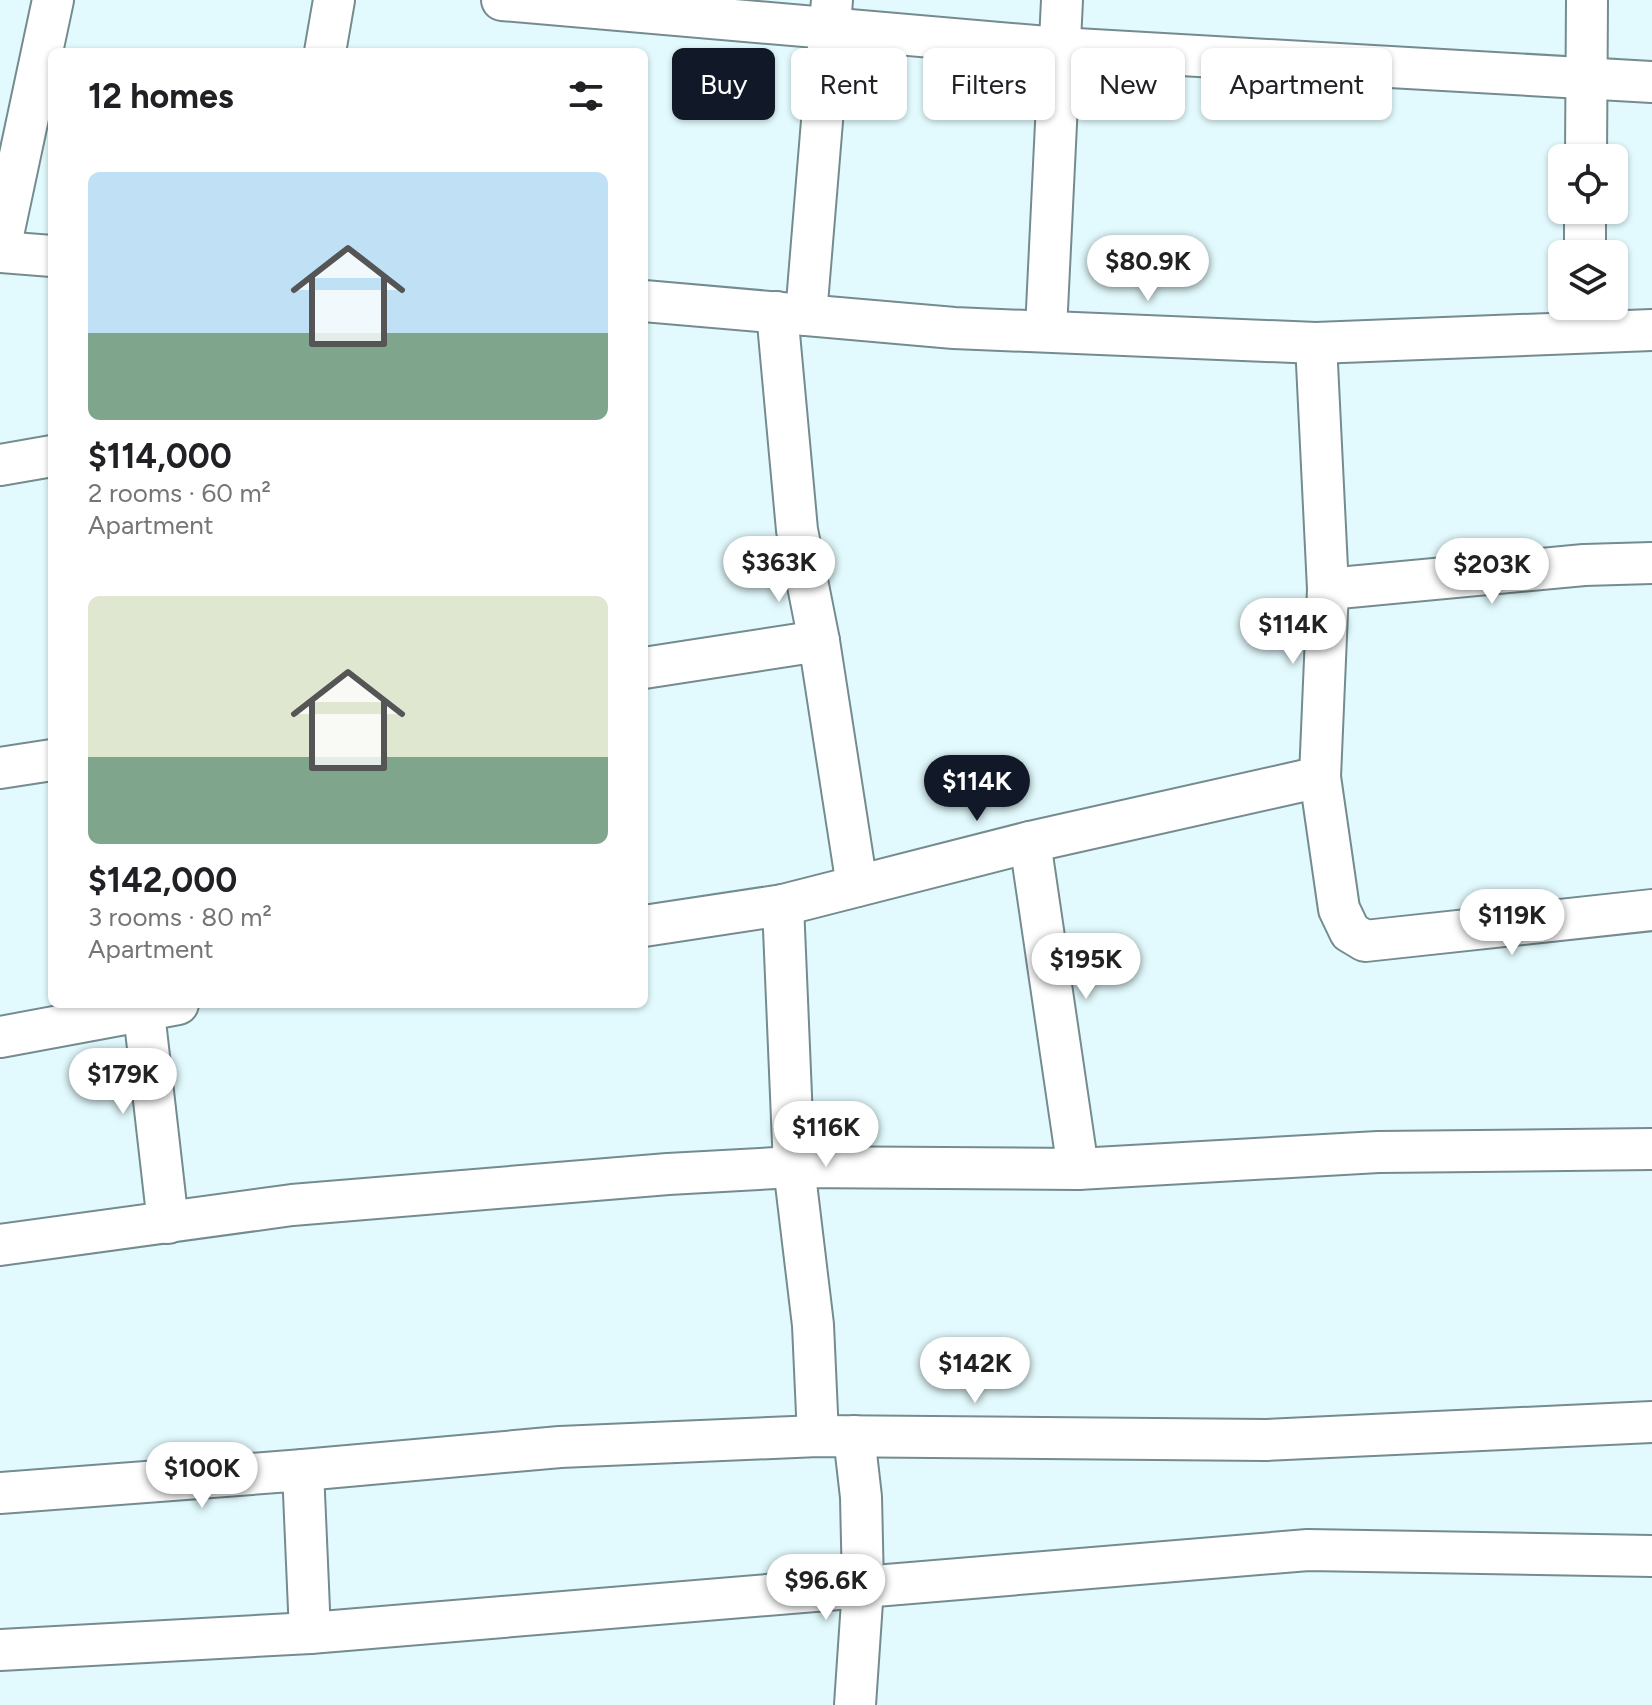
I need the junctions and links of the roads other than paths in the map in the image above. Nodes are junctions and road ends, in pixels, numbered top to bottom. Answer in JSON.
{"nodes":[{"id":1,"x":53,"y":0,"type":"edge"},
{"id":2,"x":334,"y":0,"type":"edge"},
{"id":3,"x":503,"y":0,"type":"edge"},
{"id":4,"x":1062,"y":0,"type":"edge"},
{"id":5,"x":1587,"y":0,"type":"edge"},
{"id":6,"x":830,"y":14,"type":"edge"},
{"id":7,"x":326,"y":48,"type":"edge"},
{"id":8,"x":1059,"y":48,"type":"junction"},
{"id":9,"x":1586,"y":78,"type":"junction"},
{"id":10,"x":1652,"y":82,"type":"edge"},
{"id":11,"x":1586,"y":144,"type":"edge"},
{"id":12,"x":0,"y":251,"type":"edge"},
{"id":13,"x":48,"y":256,"type":"edge"},
{"id":14,"x":648,"y":301,"type":"edge"},
{"id":15,"x":791,"y":314,"type":"junction"},
{"id":16,"x":1584,"y":320,"type":"edge"},
{"id":17,"x":1046,"y":330,"type":"junction"},
{"id":18,"x":1652,"y":330,"type":"edge"},
{"id":19,"x":1316,"y":343,"type":"junction"},
{"id":20,"x":48,"y":457,"type":"edge"},
{"id":21,"x":0,"y":465,"type":"edge"},
{"id":22,"x":1652,"y":563,"type":"edge"},
{"id":23,"x":1328,"y":589,"type":"junction"},
{"id":24,"x":819,"y":641,"type":"junction"},
{"id":25,"x":648,"y":667,"type":"edge"},
{"id":26,"x":48,"y":761,"type":"edge"},
{"id":27,"x":0,"y":768,"type":"edge"},
{"id":28,"x":1320,"y":777,"type":"junction"},
{"id":29,"x":1030,"y":842,"type":"junction"},
{"id":30,"x":857,"y":886,"type":"junction"},
{"id":31,"x":783,"y":905,"type":"junction"},
{"id":32,"x":1652,"y":910,"type":"edge"},
{"id":33,"x":648,"y":925,"type":"edge"},
{"id":34,"x":145,"y":1008,"type":"edge"},
{"id":35,"x":155,"y":1008,"type":"edge"},
{"id":36,"x":0,"y":1037,"type":"edge"},
{"id":37,"x":1652,"y":1149,"type":"edge"},
{"id":38,"x":794,"y":1167,"type":"junction"},
{"id":39,"x":1078,"y":1169,"type":"junction"},
{"id":40,"x":168,"y":1223,"type":"junction"},
{"id":41,"x":0,"y":1245,"type":"edge"},
{"id":42,"x":1652,"y":1422,"type":"edge"},
{"id":43,"x":836,"y":1436,"type":"junction"},
{"id":44,"x":303,"y":1470,"type":"junction"},
{"id":45,"x":0,"y":1493,"type":"edge"},
{"id":46,"x":1652,"y":1556,"type":"edge"},
{"id":47,"x":863,"y":1587,"type":"junction"},
{"id":48,"x":310,"y":1633,"type":"junction"},
{"id":49,"x":0,"y":1650,"type":"edge"},
{"id":50,"x":855,"y":1705,"type":"edge"}],
"edges":[{"from":1,"to":12,"type":"street"},
{"from":2,"to":7,"type":"street"},
{"from":3,"to":6,"type":"street"},
{"from":4,"to":8,"type":"street"},
{"from":5,"to":9,"type":"street"},
{"from":6,"to":8,"type":"street"},
{"from":6,"to":15,"type":"street"},
{"from":8,"to":9,"type":"street"},
{"from":8,"to":17,"type":"street"},
{"from":9,"to":10,"type":"street"},
{"from":9,"to":11,"type":"street"},
{"from":12,"to":13,"type":"street"},
{"from":14,"to":15,"type":"street"},
{"from":15,"to":17,"type":"street"},
{"from":15,"to":24,"type":"street"},
{"from":16,"to":18,"type":"street"},
{"from":16,"to":19,"type":"street"},
{"from":17,"to":19,"type":"street"},
{"from":19,"to":23,"type":"street"},
{"from":20,"to":21,"type":"street"},
{"from":22,"to":23,"type":"street"},
{"from":23,"to":28,"type":"street"},
{"from":24,"to":25,"type":"street"},
{"from":24,"to":30,"type":"street"},
{"from":26,"to":27,"type":"street"},
{"from":28,"to":29,"type":"street"},
{"from":28,"to":32,"type":"street"},
{"from":29,"to":30,"type":"street"},
{"from":29,"to":39,"type":"street"},
{"from":30,"to":31,"type":"street"},
{"from":31,"to":33,"type":"street"},
{"from":31,"to":38,"type":"street"},
{"from":34,"to":36,"type":"street"},
{"from":35,"to":40,"type":"street"},
{"from":37,"to":39,"type":"street"},
{"from":38,"to":39,"type":"street"},
{"from":38,"to":40,"type":"street"},
{"from":38,"to":43,"type":"street"},
{"from":40,"to":41,"type":"street"},
{"from":42,"to":43,"type":"street"},
{"from":43,"to":44,"type":"street"},
{"from":43,"to":47,"type":"street"},
{"from":44,"to":45,"type":"street"},
{"from":44,"to":48,"type":"street"},
{"from":46,"to":47,"type":"street"},
{"from":47,"to":48,"type":"street"},
{"from":47,"to":50,"type":"street"},
{"from":48,"to":49,"type":"street"}]}
